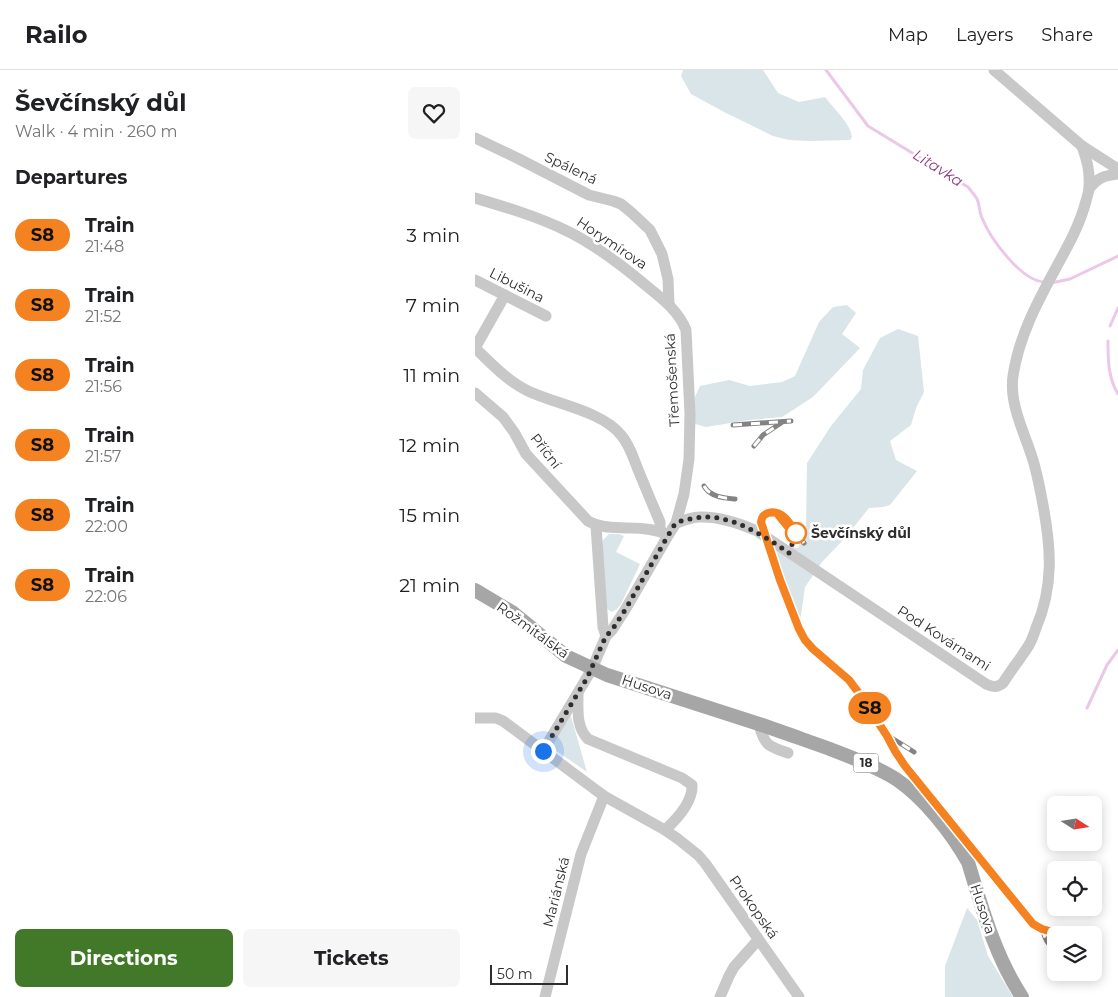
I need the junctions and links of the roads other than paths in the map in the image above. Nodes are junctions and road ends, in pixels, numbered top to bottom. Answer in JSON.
{"nodes":[{"id":1,"x":999,"y":72,"type":"edge"},
{"id":2,"x":475,"y":138,"type":"edge"},
{"id":3,"x":1082,"y":146,"type":"junction"},
{"id":4,"x":1118,"y":169,"type":"edge"},
{"id":5,"x":1118,"y":174,"type":"edge"},
{"id":6,"x":1089,"y":189,"type":"junction"},
{"id":7,"x":475,"y":198,"type":"edge"},
{"id":8,"x":475,"y":280,"type":"edge"},
{"id":9,"x":505,"y":295,"type":"junction"},
{"id":10,"x":669,"y":304,"type":"junction"},
{"id":11,"x":545,"y":316,"type":"dead end"},
{"id":12,"x":475,"y":348,"type":"edge"},
{"id":13,"x":475,"y":393,"type":"edge"},
{"id":14,"x":676,"y":523,"type":"junction"},
{"id":15,"x":596,"y":526,"type":"junction"},
{"id":16,"x":664,"y":533,"type":"junction"},
{"id":17,"x":475,"y":590,"type":"edge"},
{"id":18,"x":606,"y":636,"type":"junction"},
{"id":19,"x":592,"y":668,"type":"junction"},
{"id":20,"x":578,"y":694,"type":"junction"},
{"id":21,"x":475,"y":718,"type":"edge"},
{"id":22,"x":759,"y":724,"type":"junction"},
{"id":23,"x":543,"y":751,"type":"junction"},
{"id":24,"x":788,"y":753,"type":"dead end"},
{"id":25,"x":604,"y":796,"type":"junction"},
{"id":26,"x":665,"y":830,"type":"junction"},
{"id":27,"x":758,"y":940,"type":"junction"},
{"id":28,"x":545,"y":997,"type":"edge"},
{"id":29,"x":720,"y":997,"type":"edge"},
{"id":30,"x":799,"y":997,"type":"edge"},
{"id":31,"x":1022,"y":997,"type":"edge"}],
"edges":[{"from":1,"to":3,"type":"street"},
{"from":2,"to":10,"type":"street","name":"Spálená"},
{"from":3,"to":4,"type":"street"},
{"from":3,"to":6,"type":"street"},
{"from":5,"to":6,"type":"street"},
{"from":6,"to":14,"type":"street","name":"Pod Kovárnami"},
{"from":7,"to":10,"type":"street","name":"Horymírova"},
{"from":8,"to":9,"type":"street","name":"Libušina"},
{"from":9,"to":11,"type":"street","name":"Libušina"},
{"from":9,"to":12,"type":"street"},
{"from":10,"to":14,"type":"street","name":"Třemošenská"},
{"from":12,"to":16,"type":"street"},
{"from":13,"to":15,"type":"street","name":"Příční"},
{"from":14,"to":16,"type":"street","name":"Třemošenská"},
{"from":15,"to":16,"type":"street"},
{"from":15,"to":18,"type":"street"},
{"from":16,"to":18,"type":"street","name":"Třemošenská"},
{"from":17,"to":19,"type":"main road","name":"Rožmitálská","number":"18"},
{"from":18,"to":19,"type":"street","name":"Třemošenská"},
{"from":19,"to":20,"type":"street","name":"Třemošenská"},
{"from":19,"to":22,"type":"main road","name":"Husova","number":"18"},
{"from":20,"to":23,"type":"street","name":"Třemošenská"},
{"from":20,"to":26,"type":"street"},
{"from":21,"to":23,"type":"street","name":"Prokopská"},
{"from":22,"to":24,"type":"street"},
{"from":22,"to":31,"type":"main road","name":"Husova","number":"18"},
{"from":23,"to":25,"type":"street","name":"Prokopská"},
{"from":25,"to":26,"type":"street","name":"Prokopská"},
{"from":25,"to":28,"type":"street","name":"Mariánská"},
{"from":26,"to":27,"type":"street","name":"Prokopská"},
{"from":27,"to":29,"type":"street"},
{"from":27,"to":30,"type":"street","name":"Prokopská"}]}
